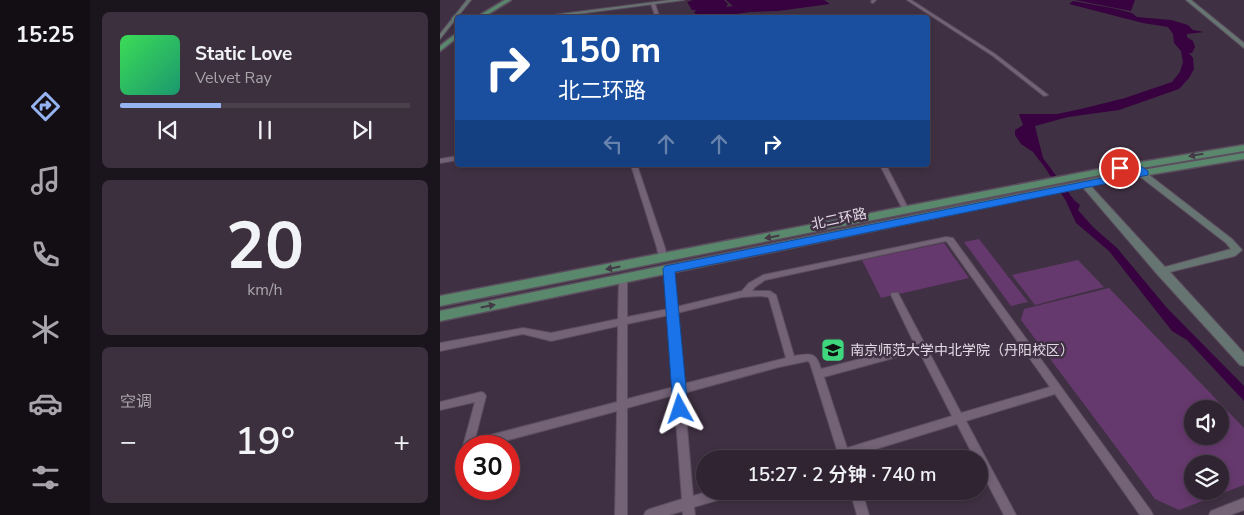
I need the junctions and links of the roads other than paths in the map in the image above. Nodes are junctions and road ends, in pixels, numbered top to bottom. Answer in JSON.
{"nodes":[{"id":1,"x":469,"y":0,"type":"edge"},
{"id":2,"x":509,"y":0,"type":"edge"},
{"id":3,"x":514,"y":0,"type":"edge"},
{"id":4,"x":682,"y":0,"type":"edge"},
{"id":5,"x":909,"y":0,"type":"edge"},
{"id":6,"x":1188,"y":0,"type":"edge"},
{"id":7,"x":653,"y":4,"type":"junction"},
{"id":8,"x":458,"y":15,"type":"edge"},
{"id":9,"x":482,"y":15,"type":"edge"},
{"id":10,"x":487,"y":15,"type":"edge"},
{"id":11,"x":557,"y":15,"type":"edge"},
{"id":12,"x":657,"y":15,"type":"edge"},
{"id":13,"x":455,"y":19,"type":"edge"},
{"id":14,"x":455,"y":33,"type":"edge"},
{"id":15,"x":441,"y":35,"type":"edge"},
{"id":16,"x":455,"y":36,"type":"edge"},
{"id":17,"x":1233,"y":37,"type":"junction"},
{"id":18,"x":1244,"y":38,"type":"edge"},
{"id":19,"x":1244,"y":46,"type":"edge"},
{"id":20,"x":440,"y":48,"type":"edge"},
{"id":21,"x":1046,"y":95,"type":"dead end"},
{"id":22,"x":1244,"y":148,"type":"edge"},
{"id":23,"x":1244,"y":156,"type":"edge"},
{"id":24,"x":455,"y":158,"type":"edge"},
{"id":25,"x":440,"y":161,"type":"edge"},
{"id":26,"x":635,"y":167,"type":"edge"},
{"id":27,"x":883,"y":167,"type":"edge"},
{"id":28,"x":1140,"y":170,"type":"junction"},
{"id":29,"x":1060,"y":184,"type":"junction"},
{"id":30,"x":1084,"y":184,"type":"junction"},
{"id":31,"x":908,"y":215,"type":"junction"},
{"id":32,"x":662,"y":258,"type":"junction"},
{"id":33,"x":666,"y":270,"type":"junction"},
{"id":34,"x":1161,"y":271,"type":"junction"},
{"id":35,"x":623,"y":278,"type":"junction"},
{"id":36,"x":745,"y":294,"type":"junction"},
{"id":37,"x":895,"y":295,"type":"dead end"},
{"id":38,"x":440,"y":301,"type":"edge"},
{"id":39,"x":672,"y":311,"type":"junction"},
{"id":40,"x":440,"y":316,"type":"edge"},
{"id":41,"x":623,"y":322,"type":"junction"},
{"id":42,"x":440,"y":347,"type":"edge"},
{"id":43,"x":921,"y":347,"type":"junction"},
{"id":44,"x":791,"y":360,"type":"junction"},
{"id":45,"x":1244,"y":361,"type":"edge"},
{"id":46,"x":818,"y":374,"type":"junction"},
{"id":47,"x":1057,"y":389,"type":"junction"},
{"id":48,"x":679,"y":390,"type":"junction"},
{"id":49,"x":623,"y":404,"type":"junction"},
{"id":50,"x":440,"y":406,"type":"edge"},
{"id":51,"x":959,"y":418,"type":"junction"},
{"id":52,"x":840,"y":450,"type":"edge"},
{"id":53,"x":863,"y":450,"type":"edge"},
{"id":54,"x":708,"y":500,"type":"edge"},
{"id":55,"x":859,"y":500,"type":"edge"},
{"id":56,"x":1244,"y":504,"type":"edge"},
{"id":57,"x":689,"y":509,"type":"edge"},
{"id":58,"x":621,"y":515,"type":"edge"},
{"id":59,"x":650,"y":515,"type":"edge"},
{"id":60,"x":864,"y":515,"type":"edge"},
{"id":61,"x":1010,"y":515,"type":"edge"},
{"id":62,"x":1147,"y":515,"type":"edge"},
{"id":63,"x":1215,"y":515,"type":"edge"}],
"edges":[{"from":1,"to":8,"type":"street"},
{"from":2,"to":9,"type":"main road"},
{"from":3,"to":10,"type":"main road"},
{"from":4,"to":7,"type":"street"},
{"from":5,"to":21,"type":"street"},
{"from":6,"to":17,"type":"street"},
{"from":7,"to":11,"type":"street"},
{"from":7,"to":12,"type":"street"},
{"from":13,"to":15,"type":"street"},
{"from":14,"to":20,"type":"main road"},
{"from":16,"to":20,"type":"main road"},
{"from":17,"to":18,"type":"street"},
{"from":17,"to":19,"type":"street"},
{"from":22,"to":28,"type":"main road","name":"北二环路","one_way":true},
{"from":23,"to":28,"type":"main road","name":"北二环路"},
{"from":24,"to":25,"type":"street"},
{"from":26,"to":32,"type":"street"},
{"from":27,"to":31,"type":"street"},
{"from":28,"to":29,"type":"main road","name":"北二环路"},
{"from":28,"to":30,"type":"main road","name":"北二环路"},
{"from":28,"to":34,"type":"street"},
{"from":29,"to":30,"type":"main road","name":"北二环路"},
{"from":29,"to":31,"type":"main road","name":"北二环路"},
{"from":30,"to":34,"type":"street"},
{"from":31,"to":32,"type":"main road","name":"北二环路","one_way":true},
{"from":31,"to":33,"type":"main road","name":"北二环路"},
{"from":32,"to":33,"type":"street"},
{"from":32,"to":38,"type":"main road","name":"北二环路","one_way":true},
{"from":33,"to":35,"type":"main road","name":"北二环路"},
{"from":33,"to":39,"type":"street"},
{"from":34,"to":45,"type":"street"},
{"from":40,"to":35,"type":"main road","name":"北二环路","one_way":true},
{"from":35,"to":41,"type":"street"},
{"from":36,"to":39,"type":"street"},
{"from":36,"to":44,"type":"street"},
{"from":36,"to":47,"type":"street"},
{"from":37,"to":43,"type":"street"},
{"from":39,"to":41,"type":"street"},
{"from":39,"to":48,"type":"street"},
{"from":41,"to":42,"type":"street"},
{"from":41,"to":49,"type":"street"},
{"from":43,"to":46,"type":"street"},
{"from":43,"to":51,"type":"street"},
{"from":44,"to":46,"type":"street"},
{"from":44,"to":48,"type":"street"},
{"from":46,"to":52,"type":"street"},
{"from":47,"to":51,"type":"street"},
{"from":47,"to":62,"type":"street"},
{"from":48,"to":49,"type":"street"},
{"from":48,"to":57,"type":"street"},
{"from":49,"to":50,"type":"street"},
{"from":49,"to":58,"type":"street"},
{"from":51,"to":53,"type":"street"},
{"from":51,"to":61,"type":"street"},
{"from":54,"to":57,"type":"street"},
{"from":55,"to":60,"type":"street"},
{"from":56,"to":63,"type":"street"},
{"from":57,"to":59,"type":"street"}]}
